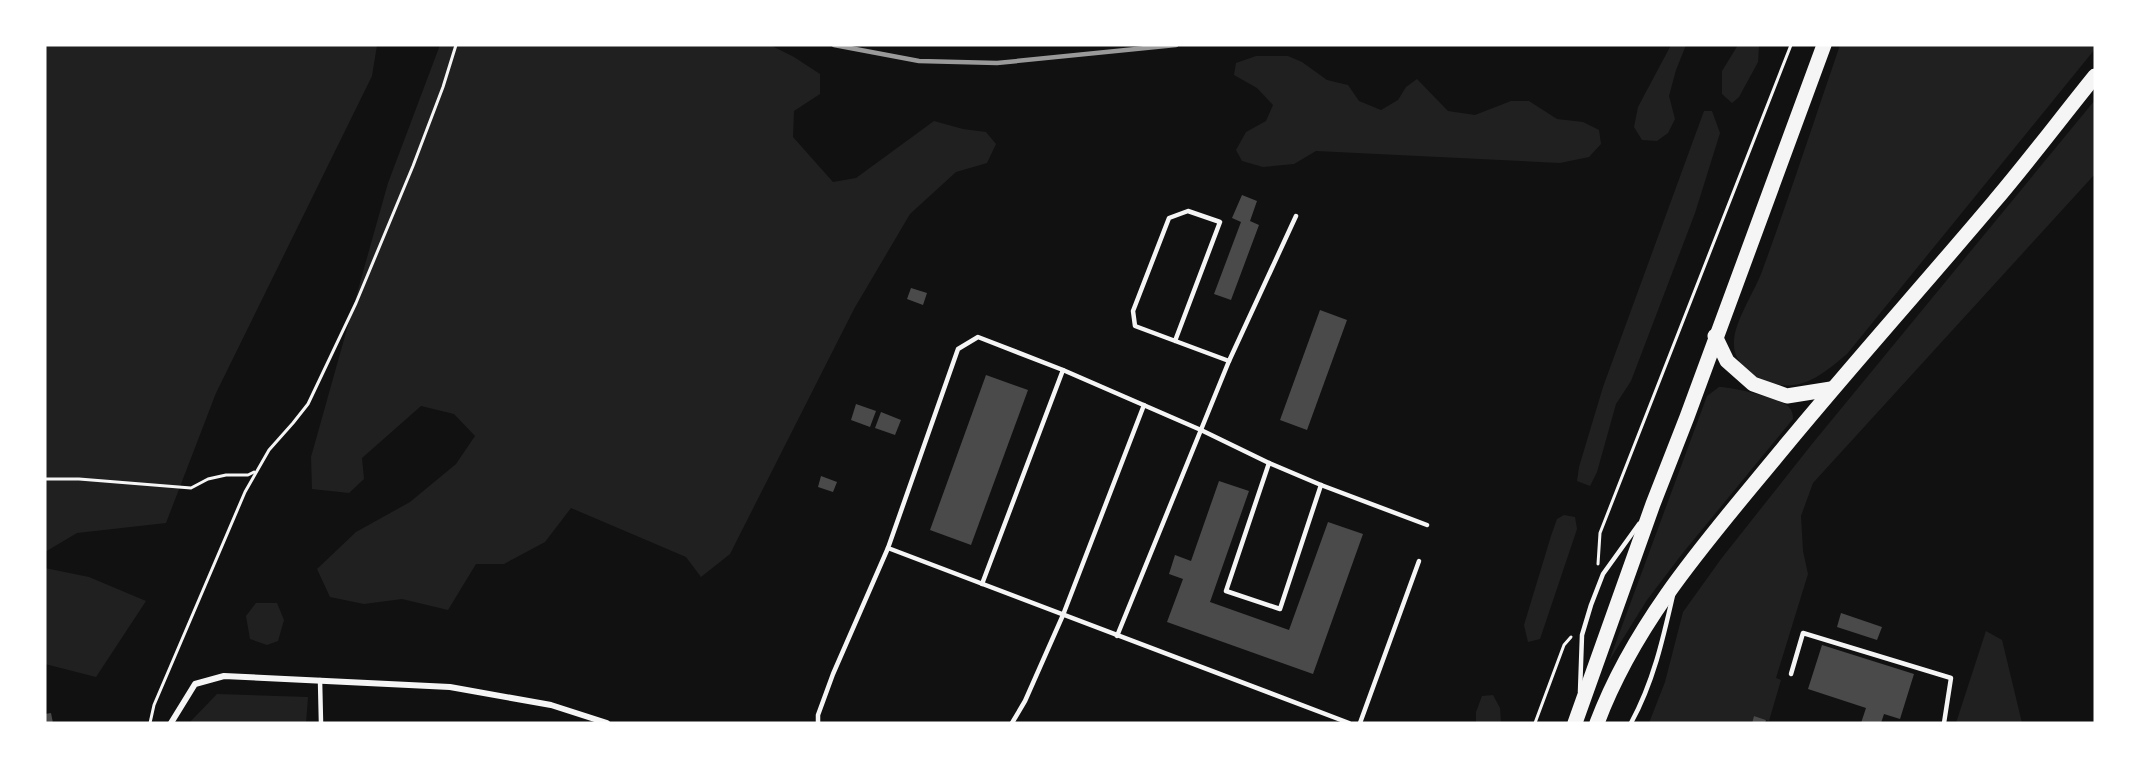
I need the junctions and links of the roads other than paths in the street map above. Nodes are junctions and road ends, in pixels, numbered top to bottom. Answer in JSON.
{"nodes":[{"id":1,"x":1824,"y":45,"type":"edge"},
{"id":2,"x":2095,"y":76,"type":"edge"},
{"id":3,"x":1296,"y":216,"type":"dead end"},
{"id":4,"x":1716,"y":336,"type":"junction"},
{"id":5,"x":1175,"y":340,"type":"junction"},
{"id":6,"x":1228,"y":361,"type":"junction"},
{"id":7,"x":1063,"y":370,"type":"junction"},
{"id":8,"x":1832,"y":389,"type":"junction"},
{"id":9,"x":1144,"y":405,"type":"junction"},
{"id":10,"x":1201,"y":430,"type":"junction"},
{"id":11,"x":1269,"y":463,"type":"junction"},
{"id":12,"x":1321,"y":485,"type":"junction"},
{"id":13,"x":1653,"y":504,"type":"junction"},
{"id":14,"x":1427,"y":525,"type":"dead end"},
{"id":15,"x":888,"y":548,"type":"junction"},
{"id":16,"x":1419,"y":561,"type":"dead end"},
{"id":17,"x":1678,"y":576,"type":"junction"},
{"id":18,"x":982,"y":584,"type":"junction"},
{"id":19,"x":1063,"y":615,"type":"junction"},
{"id":20,"x":1117,"y":636,"type":"junction"},
{"id":21,"x":1791,"y":674,"type":"dead end"},
{"id":22,"x":320,"y":680,"type":"junction"},
{"id":23,"x":1577,"y":717,"type":"edge"},
{"id":24,"x":171,"y":723,"type":"edge"},
{"id":25,"x":321,"y":723,"type":"edge"},
{"id":26,"x":607,"y":723,"type":"edge"},
{"id":27,"x":818,"y":723,"type":"edge"},
{"id":28,"x":1012,"y":723,"type":"edge"},
{"id":29,"x":1349,"y":723,"type":"edge"},
{"id":30,"x":1360,"y":723,"type":"edge"},
{"id":31,"x":1597,"y":723,"type":"edge"},
{"id":32,"x":1631,"y":723,"type":"edge"},
{"id":33,"x":1944,"y":723,"type":"edge"}],
"edges":[{"from":1,"to":4,"type":"highway"},
{"from":2,"to":8,"type":"highway"},
{"from":3,"to":6,"type":"lane"},
{"from":4,"to":8,"type":"highway"},
{"from":4,"to":13,"type":"highway"},
{"from":5,"to":5,"type":"lane"},
{"from":5,"to":6,"type":"lane"},
{"from":6,"to":10,"type":"lane"},
{"from":7,"to":9,"type":"lane"},
{"from":7,"to":15,"type":"lane"},
{"from":7,"to":18,"type":"lane"},
{"from":8,"to":17,"type":"highway"},
{"from":9,"to":10,"type":"lane"},
{"from":9,"to":19,"type":"lane"},
{"from":10,"to":11,"type":"lane"},
{"from":10,"to":20,"type":"lane"},
{"from":11,"to":12,"type":"lane"},
{"from":11,"to":12,"type":"lane"},
{"from":12,"to":14,"type":"lane"},
{"from":13,"to":23,"type":"highway"},
{"from":13,"to":23,"type":"lane"},
{"from":15,"to":18,"type":"lane"},
{"from":15,"to":27,"type":"lane"},
{"from":16,"to":30,"type":"lane"},
{"from":17,"to":31,"type":"highway"},
{"from":17,"to":32,"type":"lane"},
{"from":18,"to":19,"type":"lane"},
{"from":19,"to":20,"type":"lane"},
{"from":19,"to":28,"type":"lane"},
{"from":20,"to":29,"type":"lane"},
{"from":21,"to":33,"type":"lane"},
{"from":22,"to":24,"type":"street"},
{"from":22,"to":25,"type":"lane"},
{"from":22,"to":26,"type":"street"}]}
